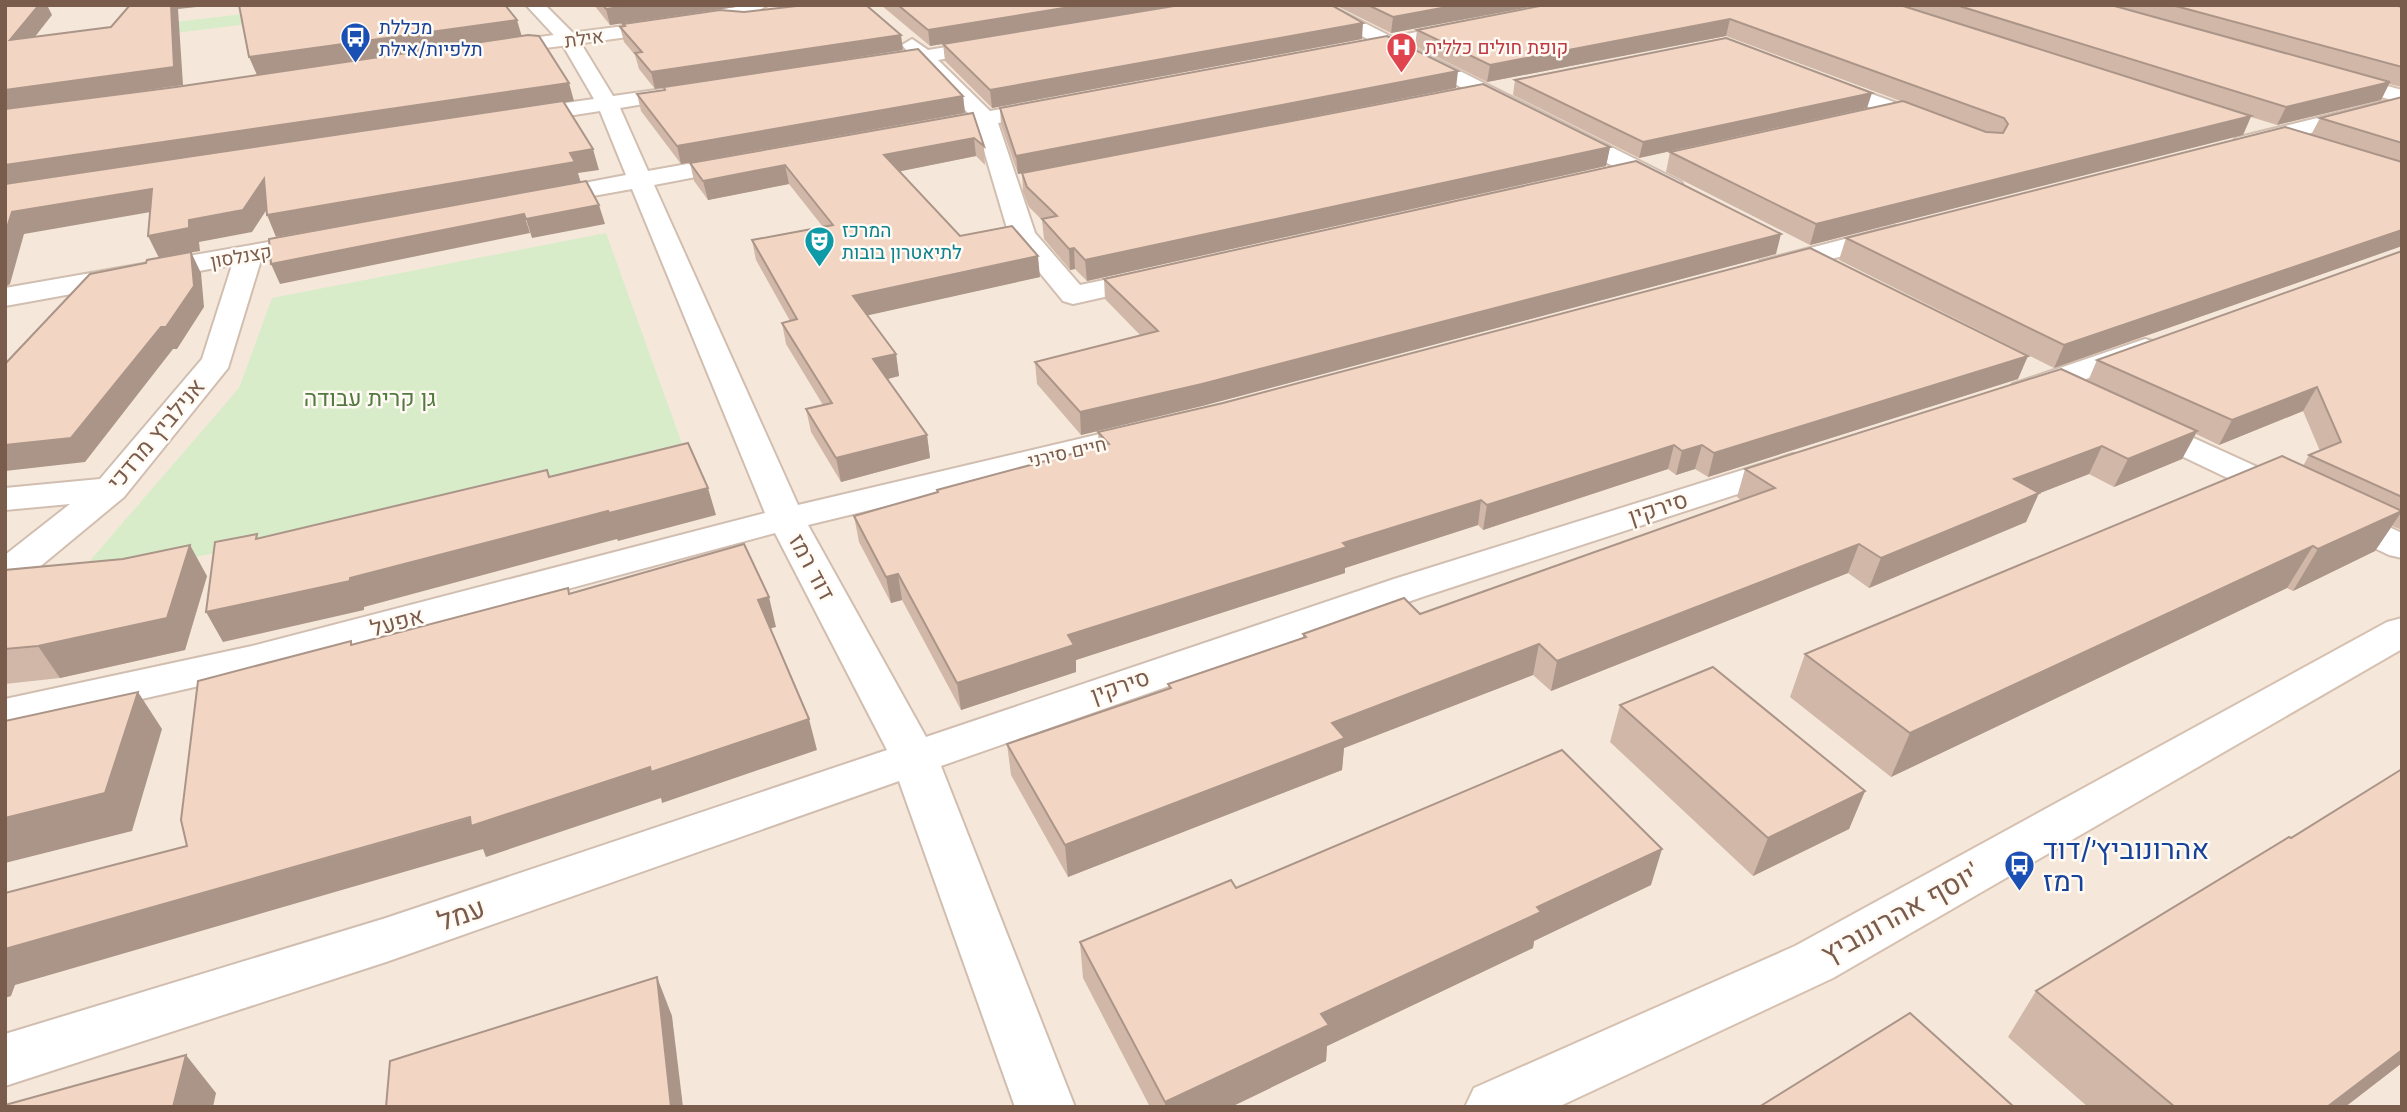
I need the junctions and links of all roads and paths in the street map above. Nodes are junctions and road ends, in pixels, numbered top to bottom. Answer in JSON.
{"nodes":[{"id":1,"x":536,"y":5,"type":"edge"},
{"id":2,"x":1315,"y":5,"type":"edge"},
{"id":3,"x":768,"y":11,"type":"edge"},
{"id":4,"x":1481,"y":26,"type":"edge"},
{"id":5,"x":892,"y":29,"type":"edge"},
{"id":6,"x":567,"y":38,"type":"junction"},
{"id":7,"x":1010,"y":43,"type":"edge"},
{"id":8,"x":1390,"y":43,"type":"junction"},
{"id":9,"x":469,"y":52,"type":"edge"},
{"id":10,"x":1323,"y":56,"type":"edge"},
{"id":11,"x":927,"y":57,"type":"junction"},
{"id":12,"x":2333,"y":61,"type":"edge"},
{"id":13,"x":860,"y":67,"type":"edge"},
{"id":14,"x":2314,"y":72,"type":"edge"},
{"id":15,"x":1799,"y":73,"type":"edge"},
{"id":16,"x":2402,"y":80,"type":"edge"},
{"id":17,"x":1526,"y":85,"type":"edge"},
{"id":18,"x":714,"y":88,"type":"edge"},
{"id":19,"x":1473,"y":96,"type":"junction"},
{"id":20,"x":2402,"y":97,"type":"edge"},
{"id":21,"x":1080,"y":101,"type":"edge"},
{"id":22,"x":607,"y":103,"type":"junction"},
{"id":23,"x":2402,"y":103,"type":"edge"},
{"id":24,"x":1896,"y":111,"type":"junction"},
{"id":25,"x":986,"y":119,"type":"junction"},
{"id":26,"x":498,"y":120,"type":"edge"},
{"id":27,"x":1855,"y":120,"type":"edge"},
{"id":28,"x":2244,"y":125,"type":"edge"},
{"id":29,"x":1949,"y":130,"type":"edge"},
{"id":30,"x":903,"y":133,"type":"edge"},
{"id":31,"x":2274,"y":135,"type":"junction"},
{"id":32,"x":2312,"y":148,"type":"edge"},
{"id":33,"x":2222,"y":149,"type":"edge"},
{"id":34,"x":766,"y":158,"type":"edge"},
{"id":35,"x":1678,"y":160,"type":"edge"},
{"id":36,"x":1637,"y":169,"type":"junction"},
{"id":37,"x":1597,"y":178,"type":"edge"},
{"id":38,"x":642,"y":179,"type":"junction"},
{"id":39,"x":1031,"y":181,"type":"edge"},
{"id":40,"x":1005,"y":186,"type":"junction"},
{"id":41,"x":1697,"y":200,"type":"edge"},
{"id":42,"x":506,"y":205,"type":"edge"},
{"id":43,"x":1924,"y":226,"type":"edge"},
{"id":44,"x":344,"y":236,"type":"edge"},
{"id":45,"x":1770,"y":238,"type":"edge"},
{"id":46,"x":249,"y":254,"type":"junction"},
{"id":47,"x":1806,"y":257,"type":"junction"},
{"id":48,"x":1181,"y":271,"type":"edge"},
{"id":49,"x":1740,"y":275,"type":"edge"},
{"id":50,"x":1843,"y":276,"type":"edge"},
{"id":51,"x":5,"y":297,"type":"edge"},
{"id":52,"x":2181,"y":335,"type":"edge"},
{"id":53,"x":2015,"y":363,"type":"edge"},
{"id":54,"x":2052,"y":382,"type":"junction"},
{"id":55,"x":1986,"y":403,"type":"edge"},
{"id":56,"x":1184,"y":424,"type":"edge"},
{"id":57,"x":1828,"y":453,"type":"edge"},
{"id":58,"x":111,"y":489,"type":"junction"},
{"id":59,"x":5,"y":499,"type":"edge"},
{"id":60,"x":786,"y":519,"type":"junction"},
{"id":61,"x":2402,"y":547,"type":"edge"},
{"id":62,"x":5,"y":575,"type":"edge"},
{"id":63,"x":2402,"y":631,"type":"edge"},
{"id":64,"x":5,"y":715,"type":"edge"},
{"id":65,"x":914,"y":757,"type":"junction"},
{"id":66,"x":5,"y":1060,"type":"edge"},
{"id":67,"x":1045,"y":1107,"type":"edge"},
{"id":68,"x":1495,"y":1107,"type":"edge"}],
"edges":[{"from":1,"to":6,"type":"street","name":"דוד רמז"},
{"from":2,"to":8,"type":"street"},
{"from":3,"to":6,"type":"street","name":"אילת"},
{"from":3,"to":6,"type":"street","name":"אילת"},
{"from":4,"to":8,"type":"street"},
{"from":5,"to":11,"type":"street"},
{"from":6,"to":9,"type":"street","name":"אילת"},
{"from":6,"to":22,"type":"street","name":"דוד רמז"},
{"from":7,"to":11,"type":"street"},
{"from":8,"to":10,"type":"street"},
{"from":8,"to":19,"type":"street"},
{"from":11,"to":13,"type":"street"},
{"from":11,"to":25,"type":"street"},
{"from":12,"to":16,"type":"street"},
{"from":14,"to":20,"type":"street"},
{"from":15,"to":24,"type":"street"},
{"from":17,"to":19,"type":"street"},
{"from":18,"to":22,"type":"street"},
{"from":19,"to":36,"type":"street"},
{"from":21,"to":25,"type":"street"},
{"from":22,"to":26,"type":"street"},
{"from":22,"to":38,"type":"street","name":"דוד רמז"},
{"from":23,"to":31,"type":"street"},
{"from":24,"to":27,"type":"street"},
{"from":24,"to":29,"type":"street"},
{"from":25,"to":30,"type":"street"},
{"from":25,"to":40,"type":"street"},
{"from":28,"to":31,"type":"street"},
{"from":31,"to":32,"type":"street"},
{"from":31,"to":33,"type":"street"},
{"from":34,"to":38,"type":"street"},
{"from":35,"to":36,"type":"street"},
{"from":36,"to":37,"type":"street"},
{"from":36,"to":41,"type":"street"},
{"from":38,"to":42,"type":"street"},
{"from":38,"to":60,"type":"street","name":"דוד רמז"},
{"from":39,"to":40,"type":"street"},
{"from":40,"to":48,"type":"street"},
{"from":43,"to":47,"type":"street"},
{"from":44,"to":46,"type":"street","name":"קצנלסון"},
{"from":45,"to":47,"type":"street"},
{"from":46,"to":51,"type":"street","name":"קצנלסון"},
{"from":46,"to":58,"type":"street","name":"אנילביץ מרדכי"},
{"from":47,"to":49,"type":"street"},
{"from":47,"to":50,"type":"street"},
{"from":52,"to":54,"type":"street"},
{"from":53,"to":54,"type":"street"},
{"from":54,"to":55,"type":"street"},
{"from":54,"to":61,"type":"street"},
{"from":56,"to":60,"type":"street","name":"חיים סירני"},
{"from":57,"to":65,"type":"street","name":"סירקין"},
{"from":58,"to":59,"type":"street"},
{"from":58,"to":62,"type":"street","name":"אנילביץ מרדכי"},
{"from":60,"to":64,"type":"street","name":"אפעל"},
{"from":60,"to":65,"type":"street","name":"דוד רמז"},
{"from":63,"to":68,"type":"street","name":"יוסף אהרונוביץ'"},
{"from":65,"to":66,"type":"street","name":"עמל"},
{"from":65,"to":67,"type":"street","name":"דוד רמז"}]}
